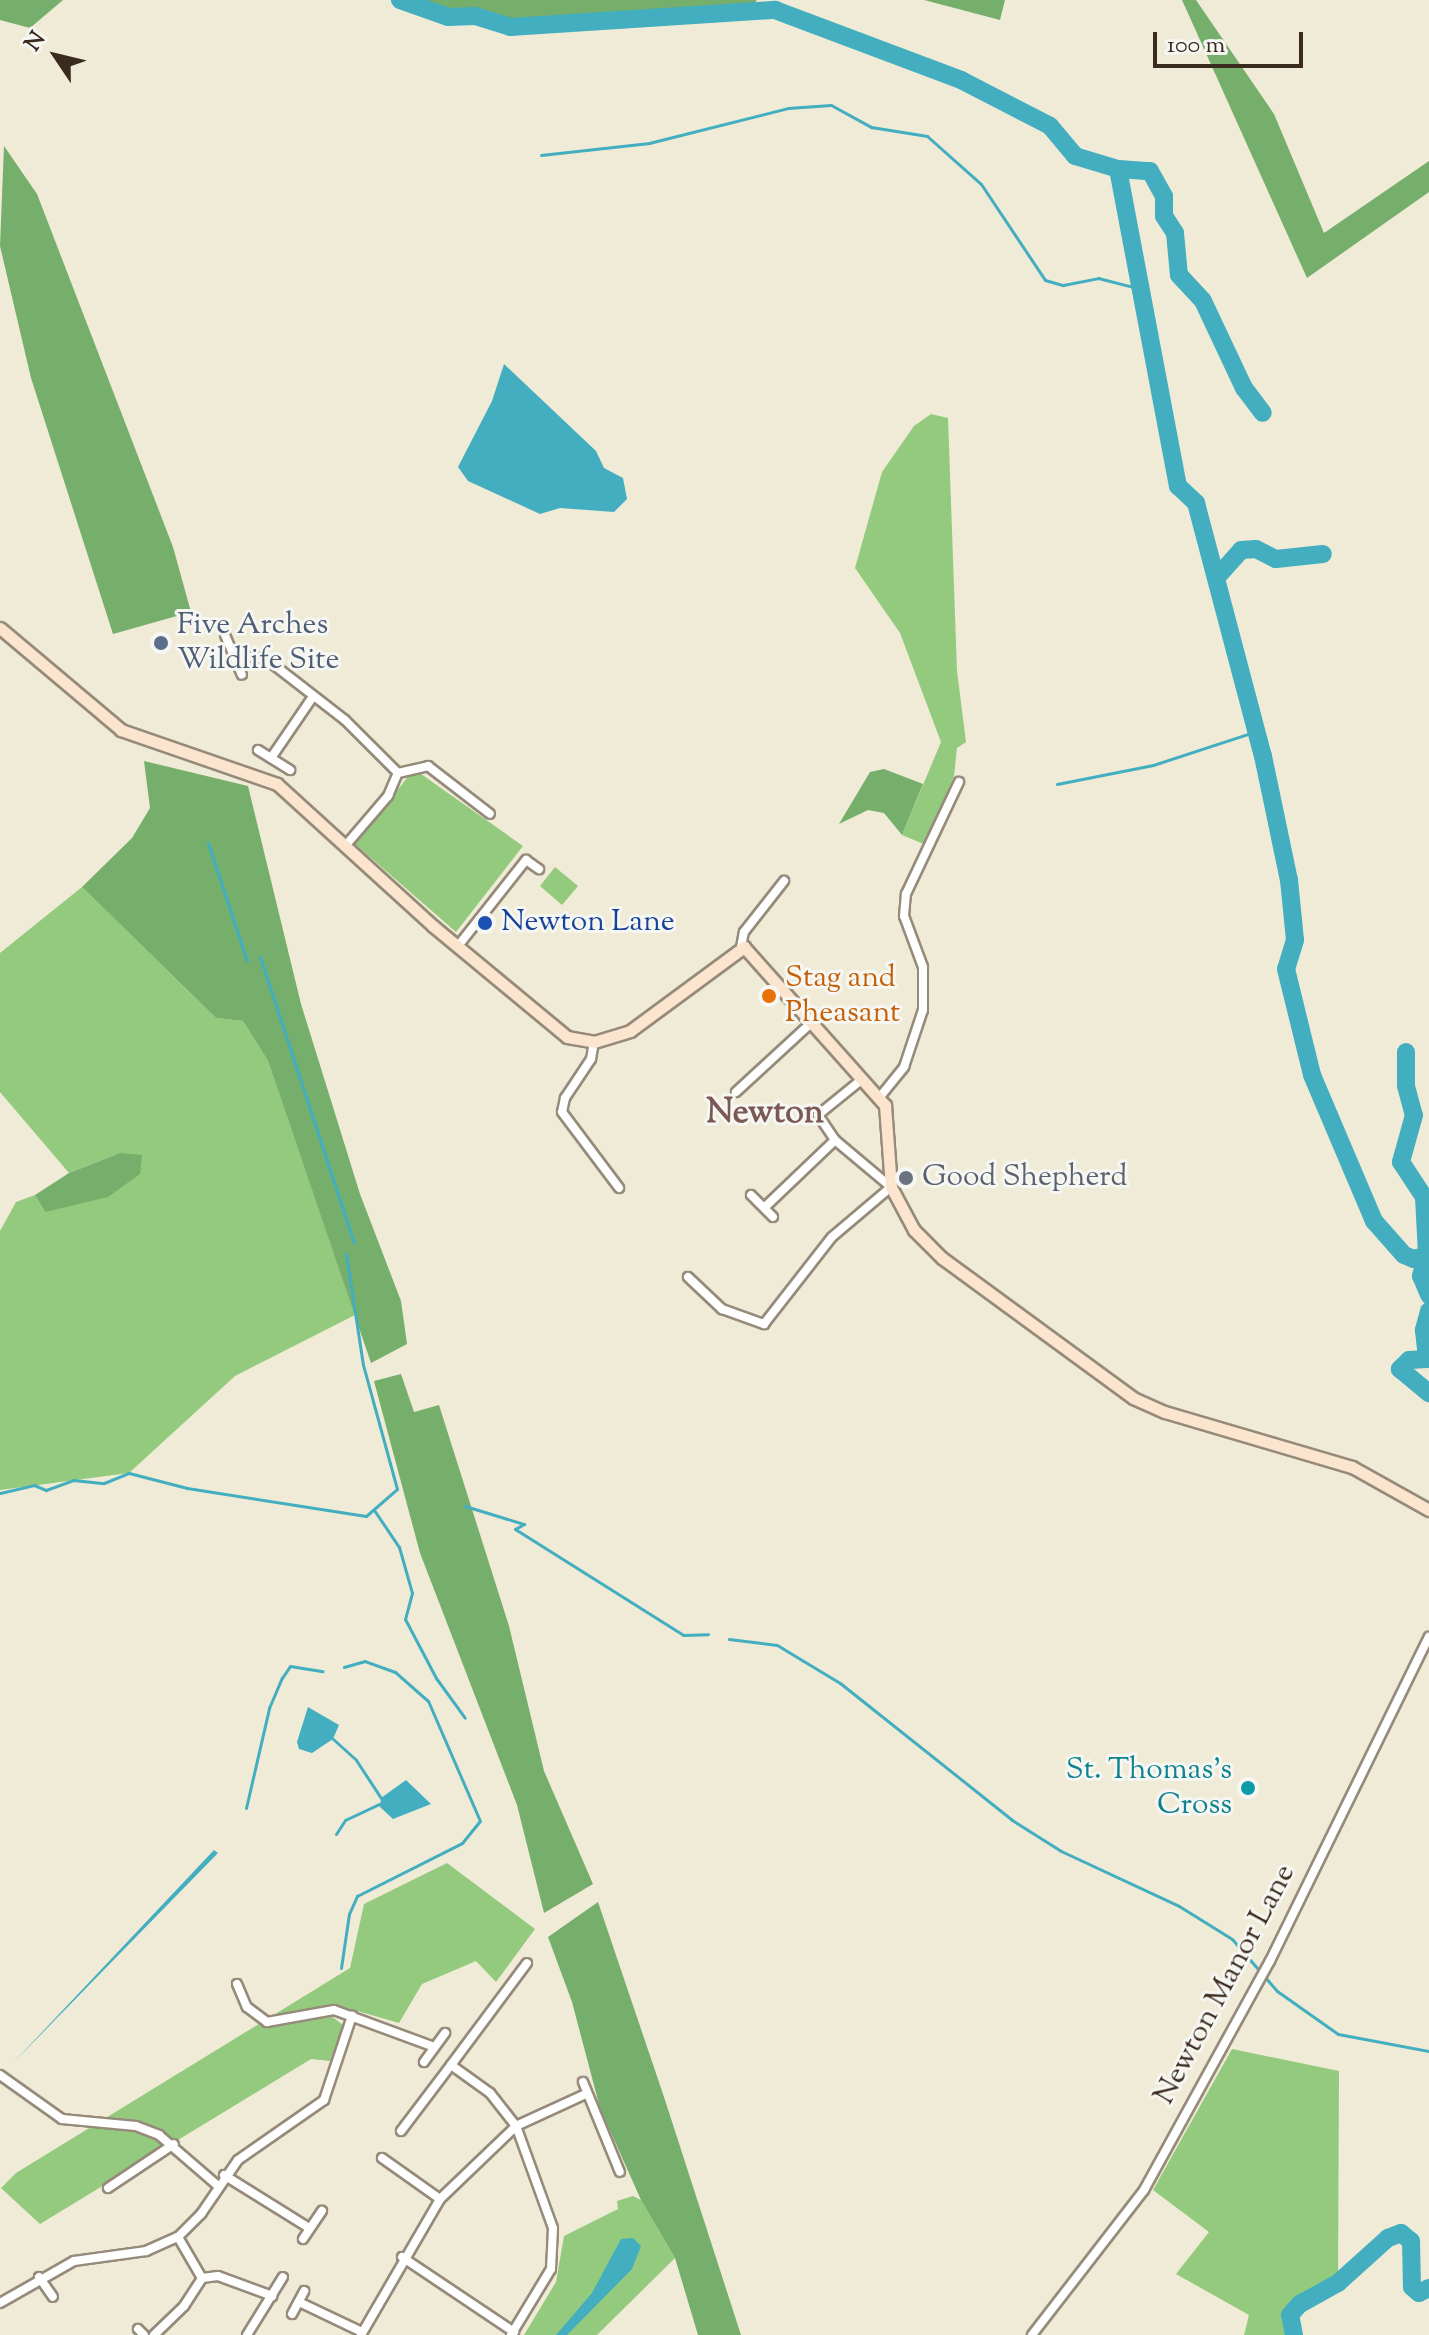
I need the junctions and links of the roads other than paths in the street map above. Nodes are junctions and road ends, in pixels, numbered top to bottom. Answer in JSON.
{"nodes":[{"id":1,"x":0,"y":628,"type":"edge"},
{"id":2,"x":225,"y":635,"type":"dead end"},
{"id":3,"x":235,"y":656,"type":"junction"},
{"id":4,"x":242,"y":675,"type":"dead end"},
{"id":5,"x":312,"y":698,"type":"junction"},
{"id":6,"x":258,"y":750,"type":"dead end"},
{"id":7,"x":271,"y":758,"type":"junction"},
{"id":8,"x":290,"y":770,"type":"dead end"},
{"id":9,"x":398,"y":773,"type":"junction"},
{"id":10,"x":959,"y":782,"type":"dead end"},
{"id":11,"x":490,"y":814,"type":"dead end"},
{"id":12,"x":346,"y":845,"type":"junction"},
{"id":13,"x":539,"y":869,"type":"dead end"},
{"id":14,"x":784,"y":881,"type":"dead end"},
{"id":15,"x":458,"y":946,"type":"junction"},
{"id":16,"x":744,"y":948,"type":"junction"},
{"id":17,"x":810,"y":1024,"type":"junction"},
{"id":18,"x":594,"y":1042,"type":"junction"},
{"id":19,"x":861,"y":1080,"type":"junction"},
{"id":20,"x":736,"y":1092,"type":"dead end"},
{"id":21,"x":879,"y":1098,"type":"junction"},
{"id":22,"x":835,"y":1140,"type":"junction"},
{"id":23,"x":891,"y":1187,"type":"junction"},
{"id":24,"x":619,"y":1188,"type":"dead end"},
{"id":25,"x":751,"y":1195,"type":"dead end"},
{"id":26,"x":765,"y":1207,"type":"junction"},
{"id":27,"x":773,"y":1217,"type":"dead end"},
{"id":28,"x":688,"y":1277,"type":"dead end"},
{"id":29,"x":1429,"y":1510,"type":"edge"},
{"id":30,"x":1429,"y":1637,"type":"edge"},
{"id":31,"x":527,"y":1963,"type":"dead end"},
{"id":32,"x":237,"y":1984,"type":"dead end"},
{"id":33,"x":352,"y":2016,"type":"junction"},
{"id":34,"x":445,"y":2033,"type":"dead end"},
{"id":35,"x":434,"y":2047,"type":"junction"},
{"id":36,"x":424,"y":2062,"type":"dead end"},
{"id":37,"x":451,"y":2065,"type":"junction"},
{"id":38,"x":0,"y":2075,"type":"edge"},
{"id":39,"x":583,"y":2082,"type":"dead end"},
{"id":40,"x":586,"y":2094,"type":"junction"},
{"id":41,"x":516,"y":2126,"type":"junction"},
{"id":42,"x":401,"y":2131,"type":"dead end"},
{"id":43,"x":174,"y":2144,"type":"junction"},
{"id":44,"x":382,"y":2158,"type":"dead end"},
{"id":45,"x":620,"y":2172,"type":"dead end"},
{"id":46,"x":224,"y":2175,"type":"junction"},
{"id":47,"x":217,"y":2185,"type":"junction"},
{"id":48,"x":108,"y":2188,"type":"dead end"},
{"id":49,"x":440,"y":2199,"type":"junction"},
{"id":50,"x":322,"y":2211,"type":"dead end"},
{"id":51,"x":309,"y":2228,"type":"junction"},
{"id":52,"x":178,"y":2237,"type":"junction"},
{"id":53,"x":303,"y":2239,"type":"dead end"},
{"id":54,"x":402,"y":2257,"type":"junction"},
{"id":55,"x":39,"y":2277,"type":"junction"},
{"id":56,"x":283,"y":2277,"type":"dead end"},
{"id":57,"x":202,"y":2278,"type":"junction"},
{"id":58,"x":304,"y":2291,"type":"dead end"},
{"id":59,"x":272,"y":2296,"type":"junction"},
{"id":60,"x":53,"y":2297,"type":"dead end"},
{"id":61,"x":299,"y":2302,"type":"junction"},
{"id":62,"x":0,"y":2303,"type":"edge"},
{"id":63,"x":292,"y":2314,"type":"dead end"},
{"id":64,"x":361,"y":2334,"type":"edge"},
{"id":65,"x":512,"y":2334,"type":"edge"},
{"id":66,"x":154,"y":2335,"type":"edge"},
{"id":67,"x":247,"y":2335,"type":"edge"},
{"id":68,"x":1032,"y":2335,"type":"edge"}],
"edges":[{"from":1,"to":12,"type":"street"},
{"from":2,"to":3,"type":"street"},
{"from":3,"to":4,"type":"street"},
{"from":3,"to":5,"type":"street"},
{"from":5,"to":7,"type":"street"},
{"from":5,"to":9,"type":"street"},
{"from":6,"to":7,"type":"street"},
{"from":7,"to":8,"type":"street"},
{"from":9,"to":11,"type":"street"},
{"from":9,"to":12,"type":"street"},
{"from":10,"to":21,"type":"street"},
{"from":12,"to":15,"type":"street"},
{"from":13,"to":15,"type":"street"},
{"from":14,"to":16,"type":"street"},
{"from":15,"to":18,"type":"street"},
{"from":16,"to":17,"type":"street"},
{"from":16,"to":18,"type":"street"},
{"from":17,"to":19,"type":"street"},
{"from":17,"to":20,"type":"street"},
{"from":18,"to":24,"type":"street"},
{"from":19,"to":21,"type":"street"},
{"from":19,"to":22,"type":"street"},
{"from":21,"to":23,"type":"street"},
{"from":22,"to":23,"type":"street"},
{"from":22,"to":26,"type":"street"},
{"from":23,"to":28,"type":"street"},
{"from":23,"to":29,"type":"street"},
{"from":25,"to":26,"type":"street"},
{"from":26,"to":27,"type":"street"},
{"from":30,"to":68,"type":"street","name":"Newton Manor Lane"},
{"from":31,"to":37,"type":"street"},
{"from":32,"to":33,"type":"street"},
{"from":33,"to":35,"type":"street"},
{"from":33,"to":46,"type":"street"},
{"from":34,"to":35,"type":"street"},
{"from":35,"to":36,"type":"street"},
{"from":37,"to":41,"type":"street"},
{"from":37,"to":42,"type":"street"},
{"from":38,"to":43,"type":"street"},
{"from":39,"to":40,"type":"street"},
{"from":40,"to":41,"type":"street"},
{"from":40,"to":45,"type":"street"},
{"from":41,"to":49,"type":"street"},
{"from":41,"to":65,"type":"street"},
{"from":43,"to":47,"type":"street"},
{"from":43,"to":48,"type":"street"},
{"from":44,"to":49,"type":"street"},
{"from":46,"to":47,"type":"street"},
{"from":46,"to":51,"type":"street"},
{"from":47,"to":52,"type":"street"},
{"from":49,"to":54,"type":"street"},
{"from":50,"to":51,"type":"street"},
{"from":51,"to":53,"type":"street"},
{"from":52,"to":55,"type":"street"},
{"from":52,"to":57,"type":"street"},
{"from":54,"to":64,"type":"street"},
{"from":54,"to":65,"type":"street"},
{"from":55,"to":60,"type":"street"},
{"from":55,"to":62,"type":"street"},
{"from":56,"to":59,"type":"street"},
{"from":57,"to":59,"type":"street"},
{"from":57,"to":66,"type":"street"},
{"from":58,"to":61,"type":"street"},
{"from":59,"to":67,"type":"street"},
{"from":61,"to":63,"type":"street"},
{"from":61,"to":64,"type":"street"}]}
